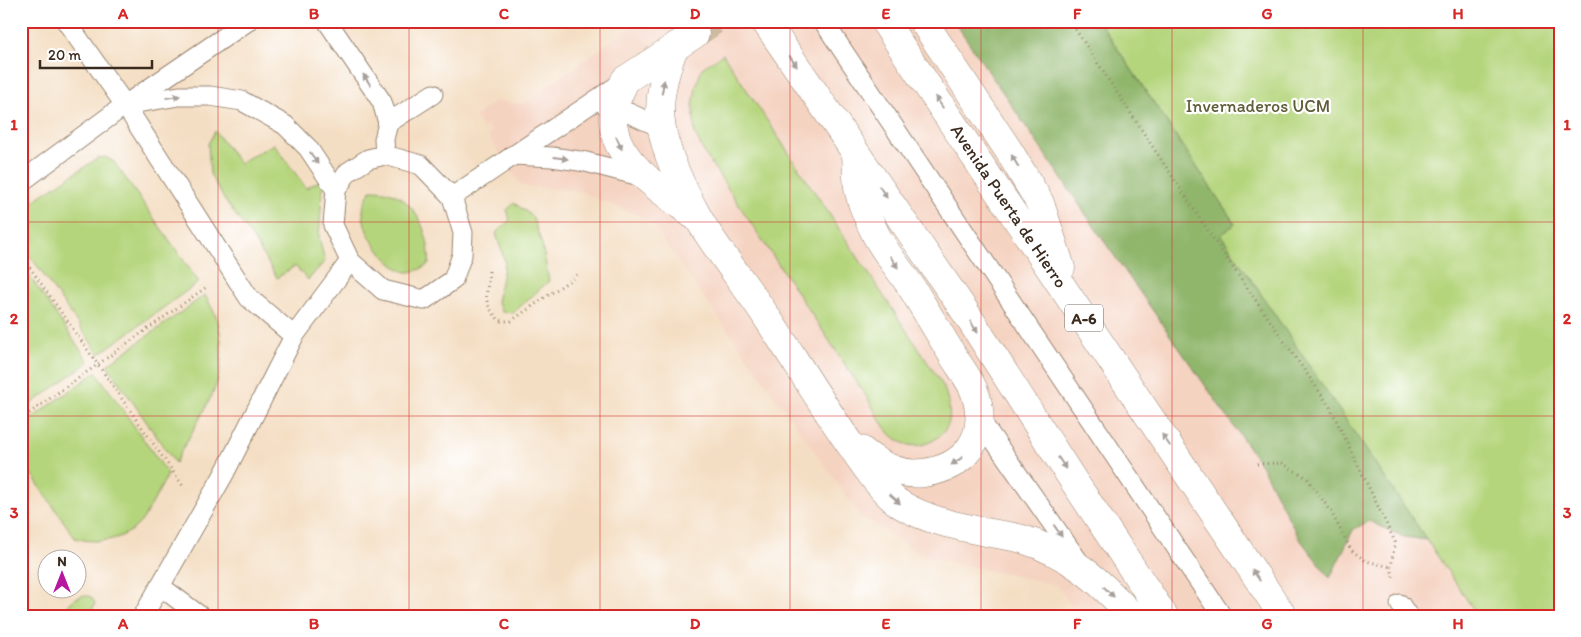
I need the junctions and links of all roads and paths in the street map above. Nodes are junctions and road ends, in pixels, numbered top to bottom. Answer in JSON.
{"nodes":[{"id":1,"x":66,"y":21,"type":"edge"},
{"id":2,"x":248,"y":21,"type":"edge"},
{"id":3,"x":327,"y":21,"type":"edge"},
{"id":4,"x":765,"y":21,"type":"edge"},
{"id":5,"x":823,"y":21,"type":"edge"},
{"id":6,"x":884,"y":21,"type":"edge"},
{"id":7,"x":923,"y":21,"type":"edge"},
{"id":8,"x":1070,"y":21,"type":"edge"},
{"id":9,"x":433,"y":94,"type":"dead end"},
{"id":10,"x":125,"y":104,"type":"junction"},
{"id":11,"x":604,"y":105,"type":"junction"},
{"id":12,"x":388,"y":123,"type":"junction"},
{"id":13,"x":662,"y":128,"type":"junction"},
{"id":14,"x":855,"y":152,"type":"junction"},
{"id":15,"x":385,"y":155,"type":"junction"},
{"id":16,"x":513,"y":155,"type":"junction"},
{"id":17,"x":644,"y":177,"type":"junction"},
{"id":18,"x":21,"y":182,"type":"edge"},
{"id":19,"x":336,"y":190,"type":"junction"},
{"id":20,"x":452,"y":196,"type":"junction"},
{"id":21,"x":700,"y":221,"type":"junction"},
{"id":22,"x":21,"y":255,"type":"edge"},
{"id":23,"x":350,"y":261,"type":"junction"},
{"id":24,"x":489,"y":266,"type":"dead end"},
{"id":25,"x":231,"y":269,"type":"junction"},
{"id":26,"x":579,"y":274,"type":"dead end"},
{"id":27,"x":1072,"y":300,"type":"junction"},
{"id":28,"x":294,"y":336,"type":"junction"},
{"id":29,"x":98,"y":364,"type":"junction"},
{"id":30,"x":21,"y":419,"type":"edge"},
{"id":31,"x":980,"y":420,"type":"junction"},
{"id":32,"x":843,"y":434,"type":"junction"},
{"id":33,"x":1257,"y":464,"type":"dead end"},
{"id":34,"x":202,"y":512,"type":"junction"},
{"id":35,"x":1390,"y":567,"type":"junction"},
{"id":36,"x":1085,"y":570,"type":"junction"},
{"id":37,"x":160,"y":586,"type":"junction"},
{"id":38,"x":1404,"y":610,"type":"edge"},
{"id":39,"x":143,"y":616,"type":"edge"},
{"id":40,"x":200,"y":616,"type":"edge"},
{"id":41,"x":1132,"y":616,"type":"edge"},
{"id":42,"x":1164,"y":616,"type":"edge"},
{"id":43,"x":1222,"y":616,"type":"edge"},
{"id":44,"x":1283,"y":616,"type":"edge"}],
"edges":[{"from":1,"to":10,"type":"lane"},
{"from":2,"to":10,"type":"lane"},
{"from":12,"to":3,"type":"lane","one_way":true},
{"from":4,"to":14,"type":"main road","one_way":true},
{"from":5,"to":43,"type":"lane"},
{"from":27,"to":6,"type":"main road","name":"Avenida Puerta de Hierro","number":"A-6","one_way":true},
{"from":27,"to":7,"type":"main road","one_way":true},
{"from":8,"to":35,"type":"path"},
{"from":9,"to":12,"type":"lane"},
{"from":10,"to":18,"type":"lane"},
{"from":10,"to":19,"type":"lane","one_way":true},
{"from":10,"to":25,"type":"lane"},
{"from":11,"to":13,"type":"lane"},
{"from":13,"to":11,"type":"main road","one_way":true},
{"from":11,"to":16,"type":"lane"},
{"from":11,"to":17,"type":"main road","one_way":true},
{"from":12,"to":15,"type":"lane"},
{"from":13,"to":21,"type":"main road"},
{"from":14,"to":31,"type":"main road","one_way":true},
{"from":14,"to":42,"type":"main road","one_way":true},
{"from":15,"to":19,"type":"lane"},
{"from":15,"to":20,"type":"lane"},
{"from":16,"to":17,"type":"lane","one_way":true},
{"from":16,"to":20,"type":"lane"},
{"from":17,"to":21,"type":"main road"},
{"from":19,"to":23,"type":"lane"},
{"from":20,"to":23,"type":"lane"},
{"from":21,"to":32,"type":"main road"},
{"from":22,"to":29,"type":"path"},
{"from":23,"to":28,"type":"lane"},
{"from":24,"to":26,"type":"path"},
{"from":25,"to":28,"type":"lane"},
{"from":25,"to":29,"type":"path"},
{"from":44,"to":27,"type":"main road","name":"Avenida Puerta de Hierro","number":"A-6","one_way":true},
{"from":28,"to":34,"type":"lane"},
{"from":29,"to":30,"type":"path"},
{"from":29,"to":34,"type":"path"},
{"from":31,"to":32,"type":"main road","one_way":true},
{"from":31,"to":36,"type":"lane","one_way":true},
{"from":32,"to":36,"type":"main road","one_way":true},
{"from":33,"to":35,"type":"path"},
{"from":34,"to":37,"type":"lane"},
{"from":35,"to":38,"type":"path"},
{"from":36,"to":41,"type":"main road","one_way":true},
{"from":37,"to":39,"type":"lane"},
{"from":37,"to":40,"type":"lane"}]}
